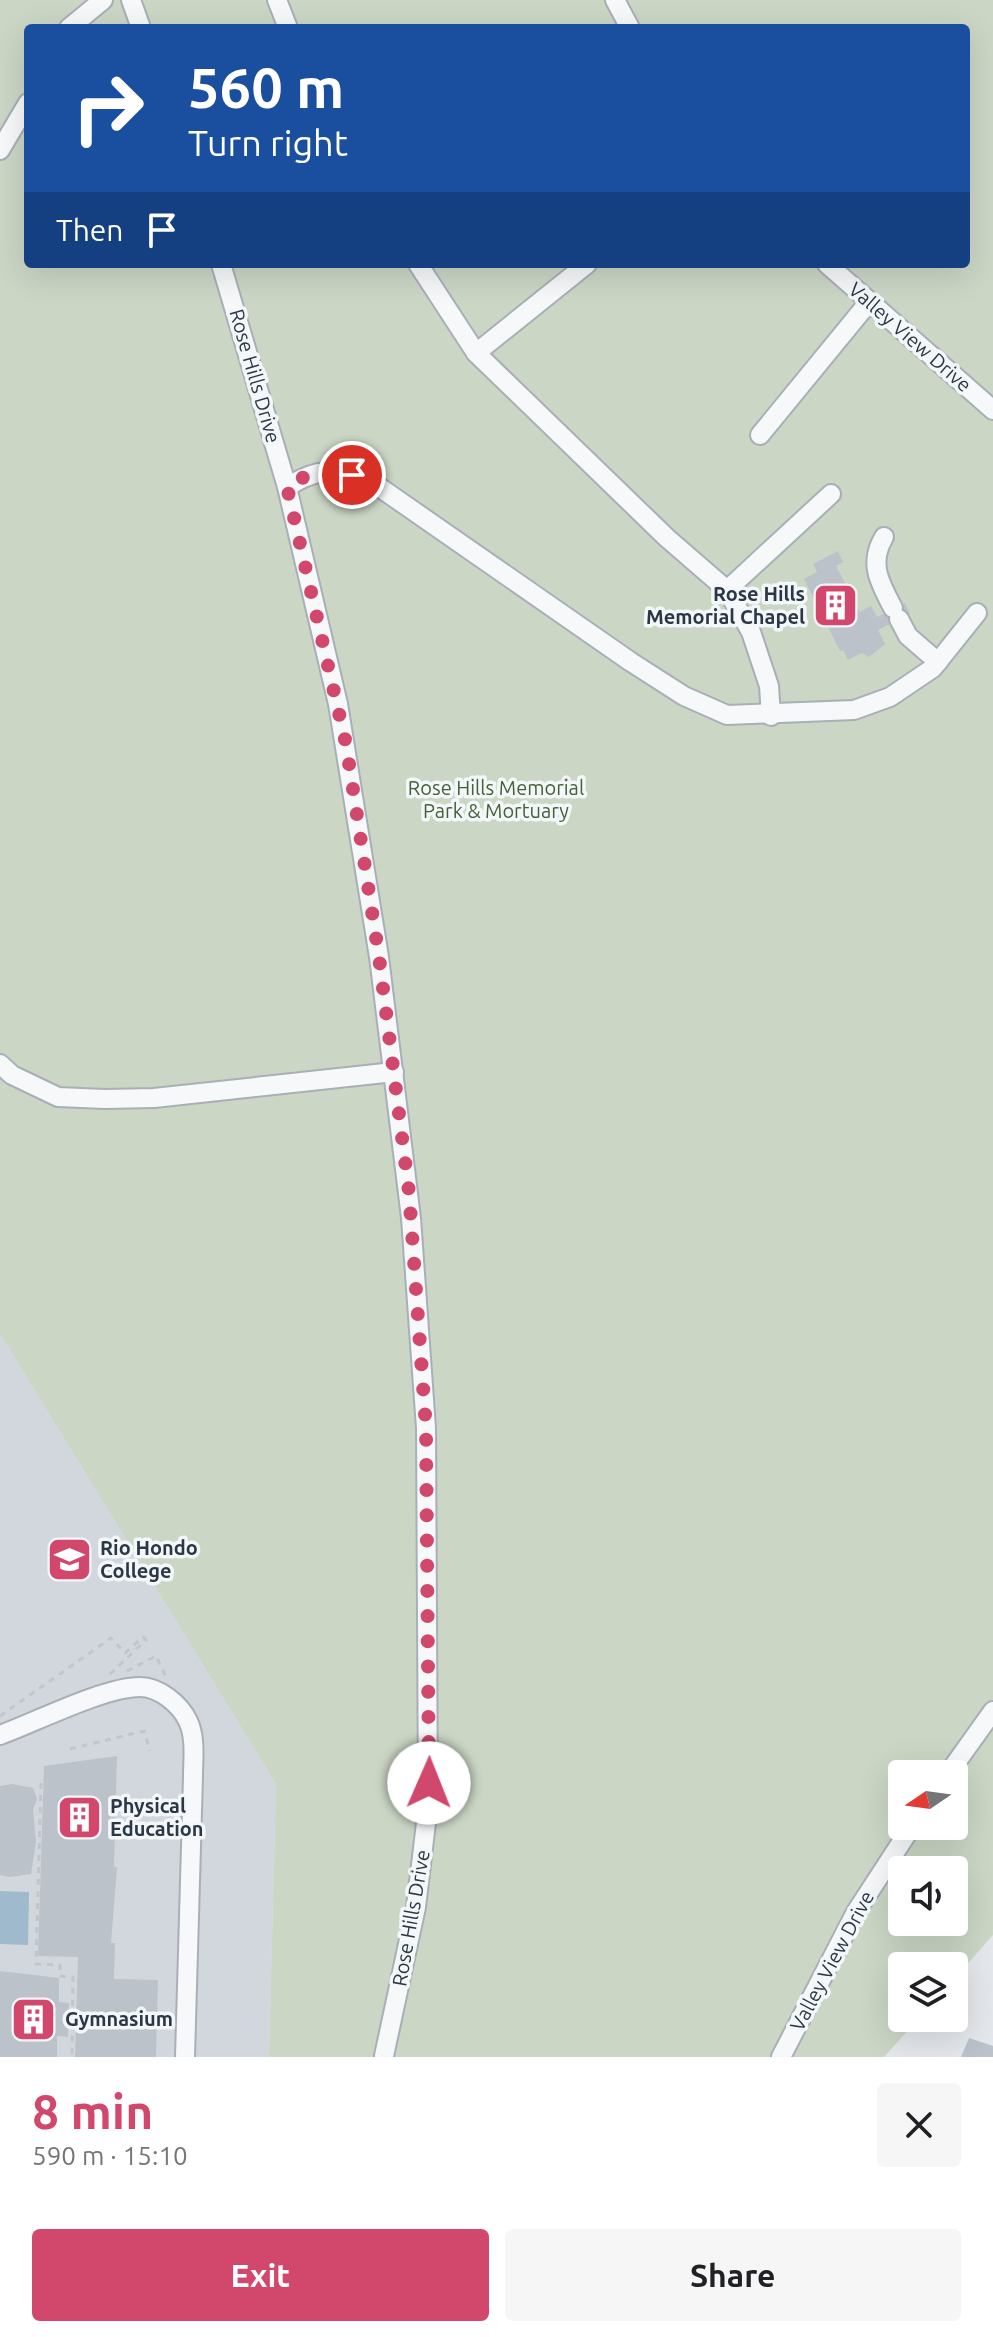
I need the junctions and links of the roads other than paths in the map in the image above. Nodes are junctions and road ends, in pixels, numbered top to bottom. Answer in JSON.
{"nodes":[{"id":1,"x":103,"y":0,"type":"edge"},
{"id":2,"x":131,"y":0,"type":"edge"},
{"id":3,"x":277,"y":0,"type":"edge"},
{"id":4,"x":615,"y":0,"type":"edge"},
{"id":5,"x":74,"y":24,"type":"edge"},
{"id":6,"x":140,"y":24,"type":"edge"},
{"id":7,"x":286,"y":24,"type":"edge"},
{"id":8,"x":628,"y":24,"type":"edge"},
{"id":9,"x":24,"y":110,"type":"edge"},
{"id":10,"x":0,"y":150,"type":"edge"},
{"id":11,"x":222,"y":268,"type":"edge"},
{"id":12,"x":421,"y":268,"type":"edge"},
{"id":13,"x":582,"y":268,"type":"edge"},
{"id":14,"x":831,"y":268,"type":"edge"},
{"id":15,"x":869,"y":302,"type":"junction"},
{"id":16,"x":476,"y":353,"type":"junction"},
{"id":17,"x":993,"y":410,"type":"edge"},
{"id":18,"x":760,"y":435,"type":"dead end"},
{"id":19,"x":287,"y":487,"type":"junction"},
{"id":20,"x":831,"y":494,"type":"dead end"},
{"id":21,"x":884,"y":537,"type":"dead end"},
{"id":22,"x":727,"y":590,"type":"junction"},
{"id":23,"x":977,"y":613,"type":"dead end"},
{"id":24,"x":938,"y":662,"type":"junction"},
{"id":25,"x":771,"y":716,"type":"junction"},
{"id":26,"x":0,"y":1064,"type":"edge"},
{"id":27,"x":394,"y":1072,"type":"junction"},
{"id":28,"x":993,"y":1711,"type":"edge"},
{"id":29,"x":0,"y":1735,"type":"edge"},
{"id":30,"x":958,"y":1760,"type":"edge"},
{"id":31,"x":903,"y":1840,"type":"edge"},
{"id":32,"x":384,"y":2056,"type":"edge"},
{"id":33,"x":185,"y":2057,"type":"edge"},
{"id":34,"x":781,"y":2057,"type":"edge"}],
"edges":[{"from":1,"to":5,"type":"street"},
{"from":2,"to":6,"type":"street"},
{"from":3,"to":7,"type":"street"},
{"from":4,"to":8,"type":"street"},
{"from":9,"to":10,"type":"street"},
{"from":11,"to":19,"type":"street","name":"Rose Hills Drive"},
{"from":12,"to":16,"type":"street"},
{"from":13,"to":16,"type":"street"},
{"from":14,"to":15,"type":"street","name":"Valley View Drive"},
{"from":15,"to":17,"type":"street","name":"Valley View Drive"},
{"from":15,"to":18,"type":"street"},
{"from":16,"to":22,"type":"street"},
{"from":19,"to":25,"type":"street"},
{"from":19,"to":27,"type":"street","name":"Rose Hills Drive"},
{"from":20,"to":22,"type":"street"},
{"from":21,"to":24,"type":"street"},
{"from":22,"to":25,"type":"street"},
{"from":23,"to":24,"type":"street"},
{"from":24,"to":25,"type":"street"},
{"from":26,"to":27,"type":"street"},
{"from":27,"to":32,"type":"street","name":"Rose Hills Drive"},
{"from":28,"to":30,"type":"street"},
{"from":29,"to":33,"type":"street"},
{"from":31,"to":34,"type":"street","name":"Valley View Drive"}]}
